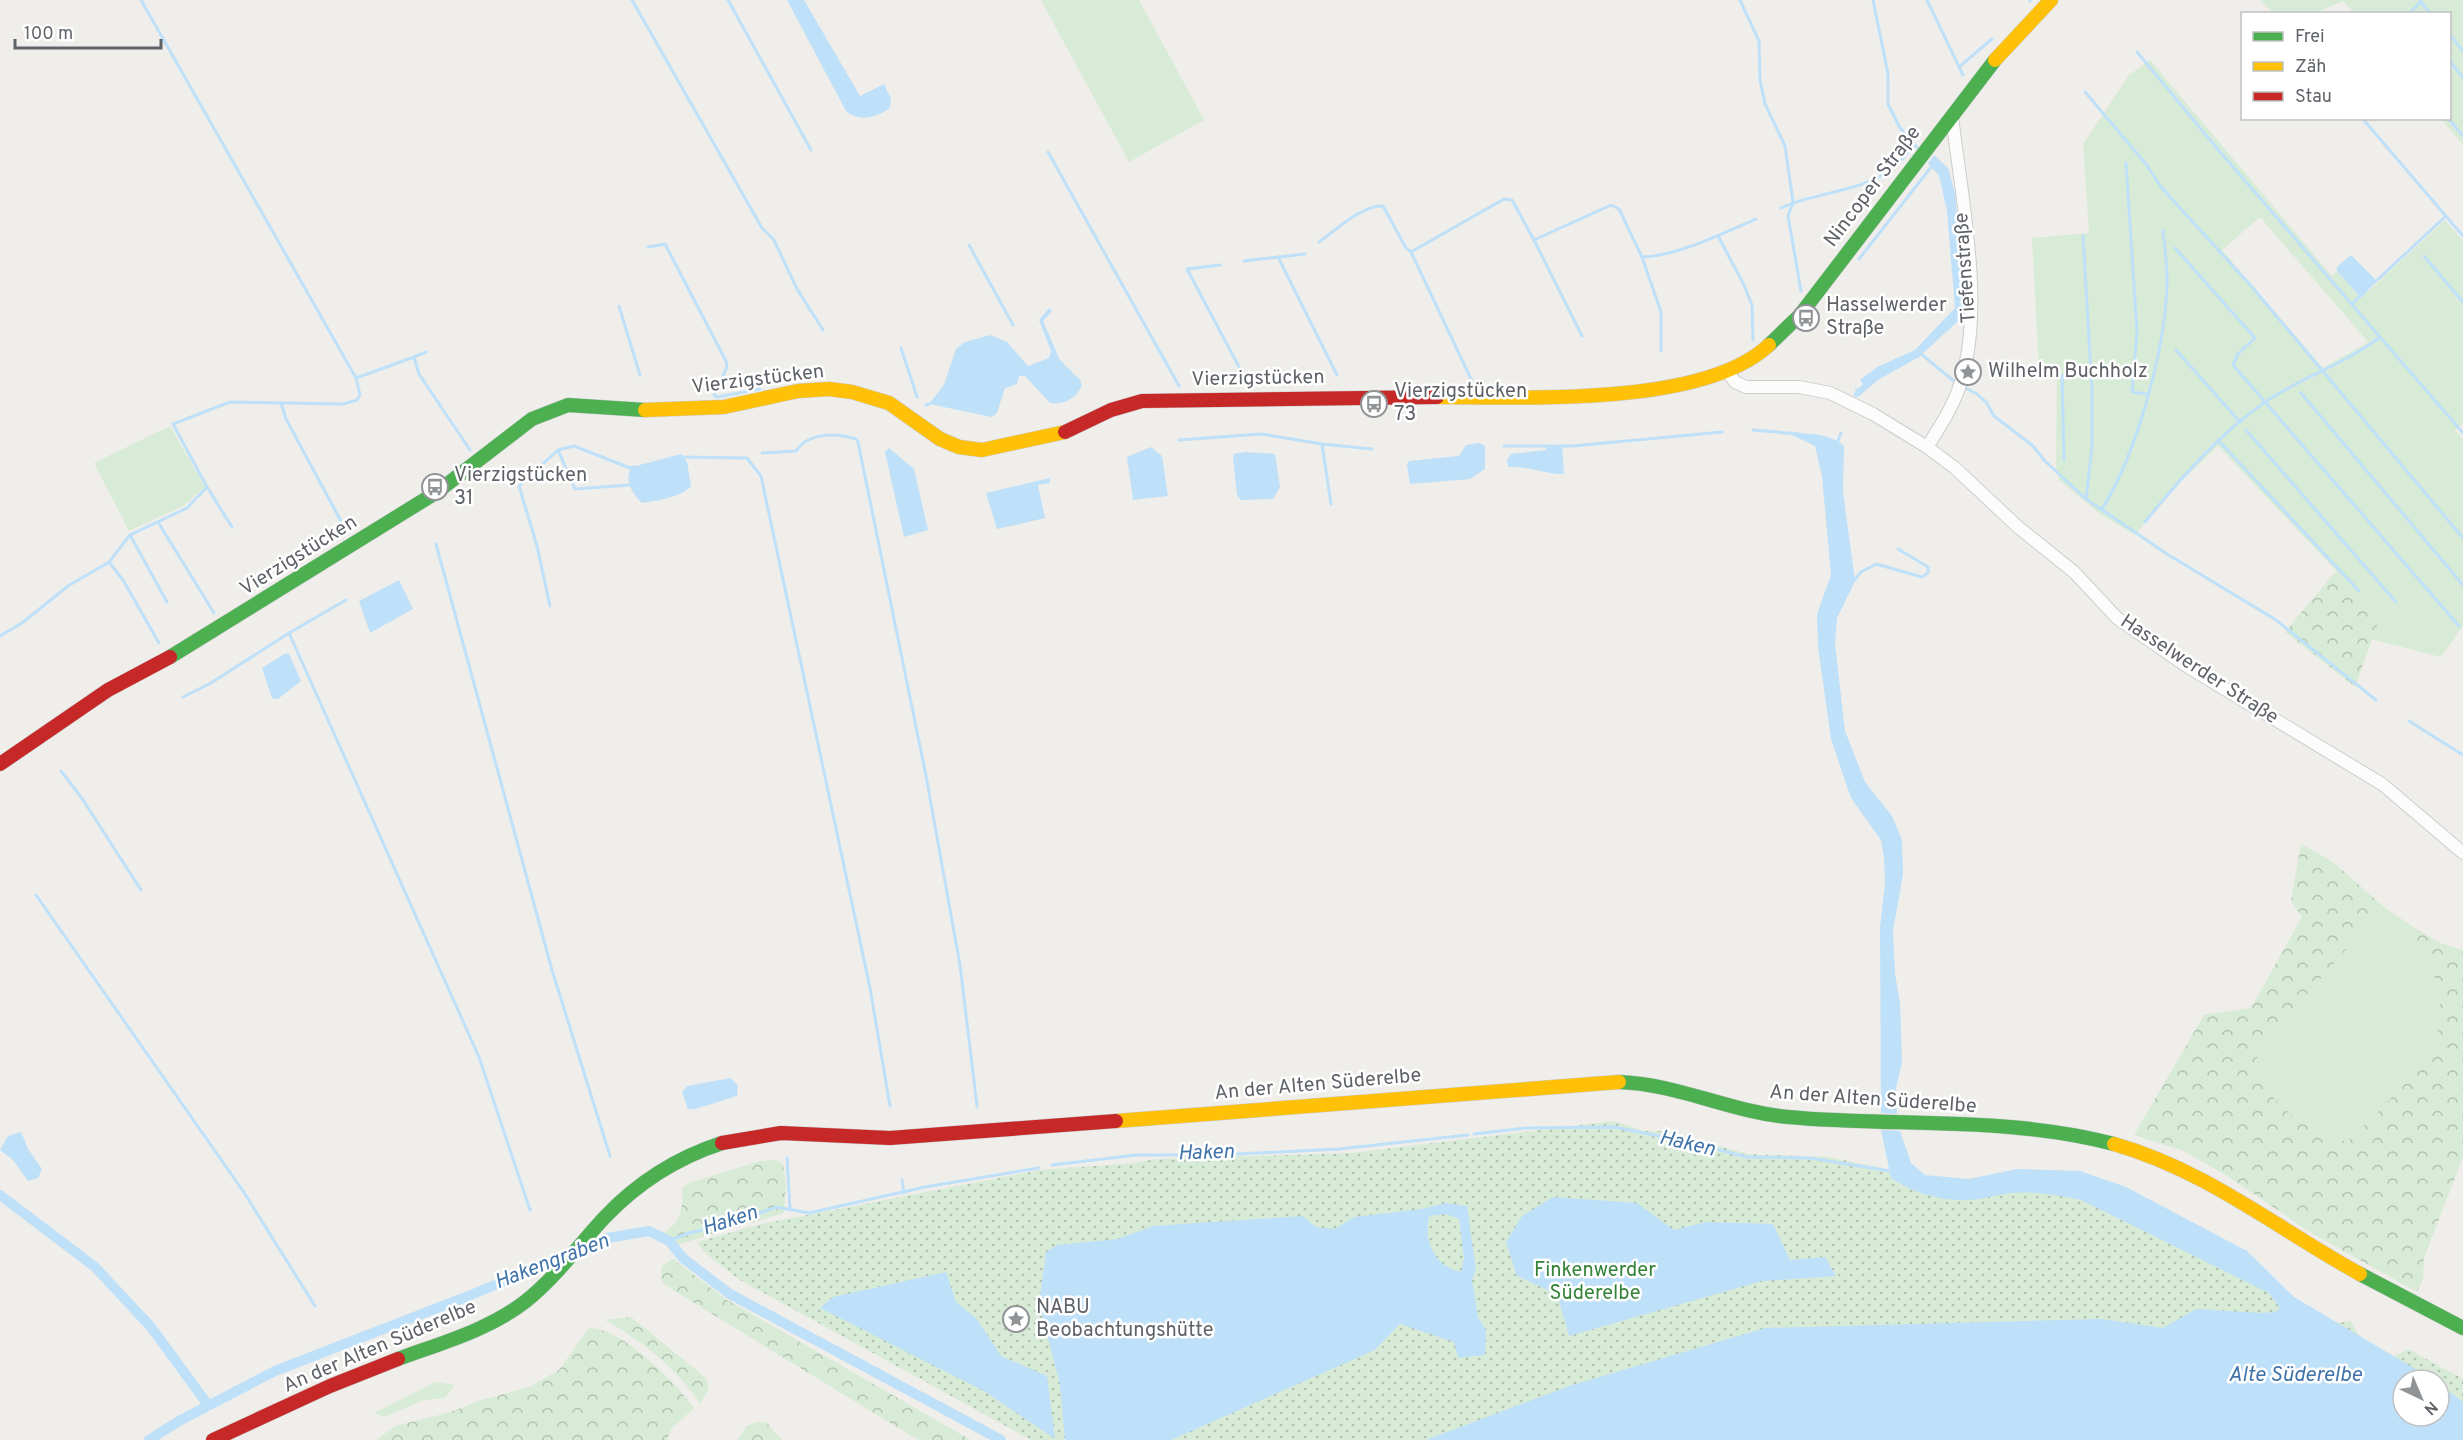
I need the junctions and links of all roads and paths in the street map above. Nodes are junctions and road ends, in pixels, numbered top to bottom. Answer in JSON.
{"nodes":[{"id":1,"x":2051,"y":0,"type":"edge"},
{"id":2,"x":1952,"y":116,"type":"junction"},
{"id":3,"x":1727,"y":371,"type":"junction"},
{"id":4,"x":1711,"y":378,"type":"joint"},
{"id":5,"x":1927,"y":447,"type":"junction"},
{"id":6,"x":0,"y":764,"type":"edge"},
{"id":7,"x":2463,"y":853,"type":"edge"},
{"id":8,"x":2463,"y":1328,"type":"edge"},
{"id":9,"x":213,"y":1440,"type":"edge"}],
"edges":[{"from":1,"to":2,"type":"main road","name":"Nincoper Straße"},
{"from":2,"to":3,"type":"main road","name":"Nincoper Straße"},
{"from":2,"to":5,"type":"street","name":"Tiefenstraße"},
{"from":3,"to":4,"type":"main road","name":"Nincoper Straße"},
{"from":3,"to":5,"type":"street","name":"Hasselwerder Straße"},
{"from":4,"to":6,"type":"main road","name":"Vierzigstücken"},
{"from":5,"to":7,"type":"street","name":"Hasselwerder Straße"},
{"from":8,"to":9,"type":"main road","name":"An der Alten Süderelbe"}]}
